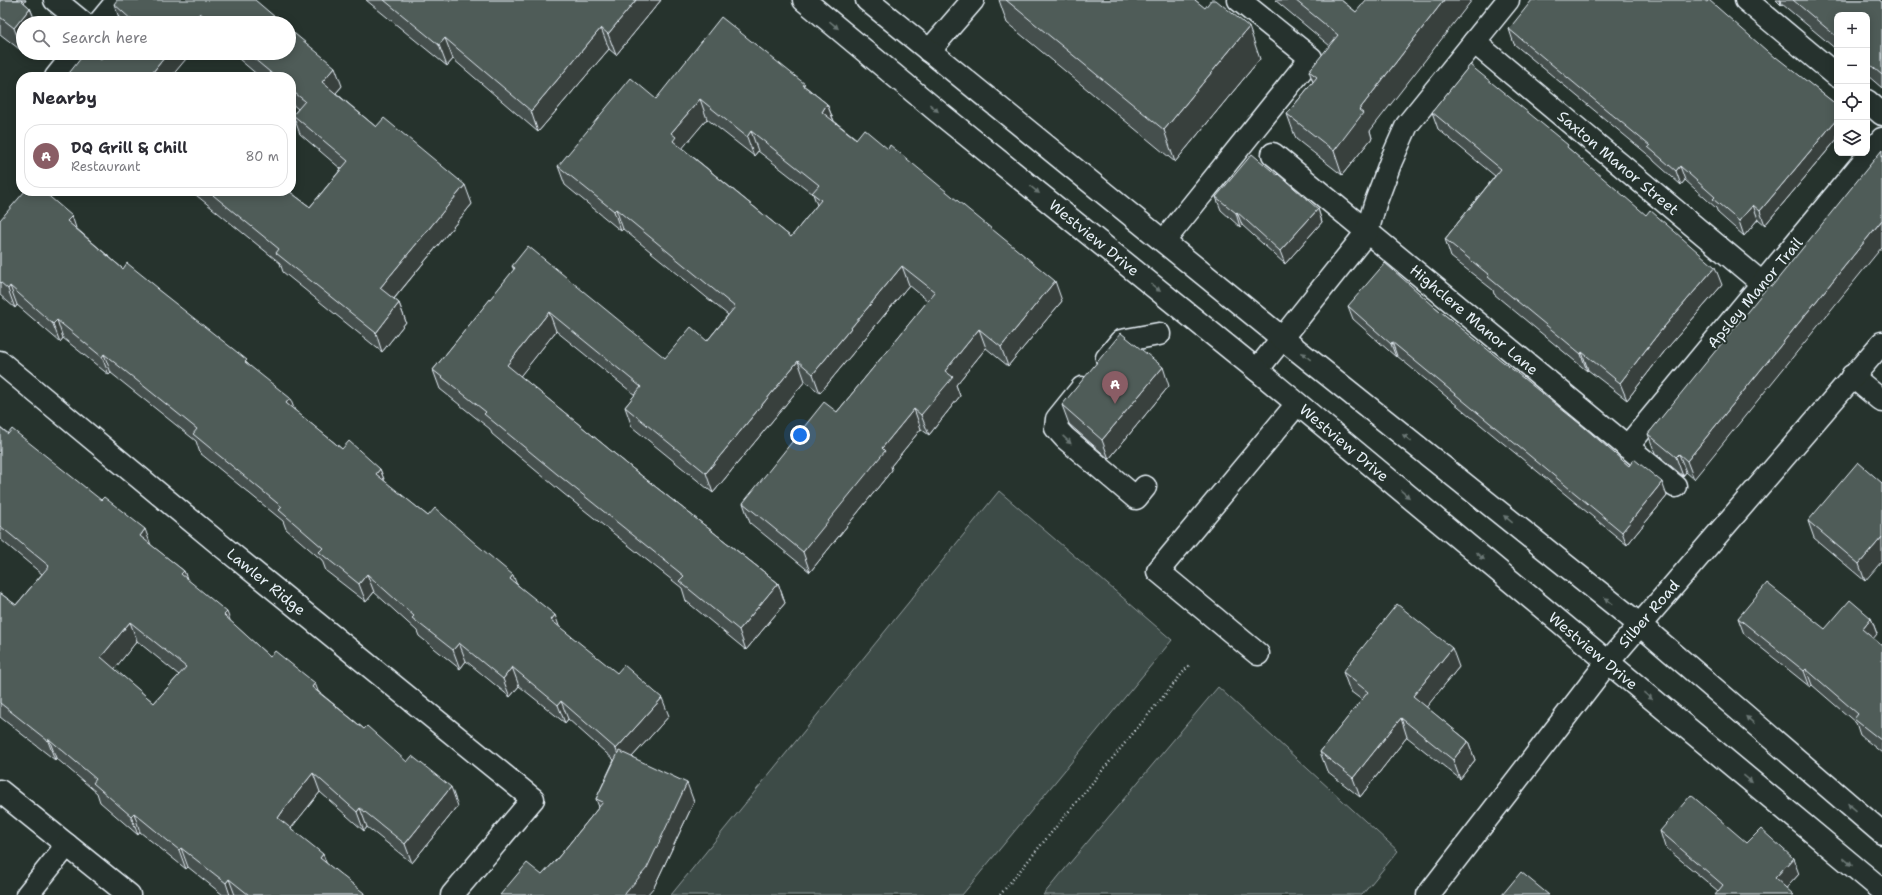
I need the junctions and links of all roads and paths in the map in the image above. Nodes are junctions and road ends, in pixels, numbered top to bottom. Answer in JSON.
{"nodes":[{"id":1,"x":55,"y":0,"type":"edge"},
{"id":2,"x":118,"y":0,"type":"edge"},
{"id":3,"x":804,"y":0,"type":"edge"},
{"id":4,"x":867,"y":0,"type":"edge"},
{"id":5,"x":973,"y":0,"type":"edge"},
{"id":6,"x":1239,"y":0,"type":"edge"},
{"id":7,"x":1508,"y":0,"type":"edge"},
{"id":8,"x":1746,"y":0,"type":"edge"},
{"id":9,"x":74,"y":16,"type":"edge"},
{"id":10,"x":105,"y":16,"type":"edge"},
{"id":11,"x":1474,"y":42,"type":"junction"},
{"id":12,"x":930,"y":51,"type":"junction"},
{"id":13,"x":69,"y":60,"type":"edge"},
{"id":14,"x":60,"y":72,"type":"edge"},
{"id":15,"x":1834,"y":73,"type":"edge"},
{"id":16,"x":1870,"y":104,"type":"edge"},
{"id":17,"x":1882,"y":114,"type":"edge"},
{"id":18,"x":1882,"y":139,"type":"edge"},
{"id":19,"x":1273,"y":154,"type":"dead end"},
{"id":20,"x":1367,"y":232,"type":"junction"},
{"id":21,"x":1164,"y":241,"type":"junction"},
{"id":22,"x":1763,"y":284,"type":"junction"},
{"id":23,"x":1159,"y":334,"type":"dead end"},
{"id":24,"x":1282,"y":338,"type":"junction"},
{"id":25,"x":1882,"y":343,"type":"edge"},
{"id":26,"x":0,"y":362,"type":"edge"},
{"id":27,"x":1257,"y":370,"type":"junction"},
{"id":28,"x":1852,"y":376,"type":"junction"},
{"id":29,"x":1882,"y":402,"type":"edge"},
{"id":30,"x":1297,"y":404,"type":"junction"},
{"id":31,"x":1627,"y":447,"type":"junction"},
{"id":32,"x":1675,"y":486,"type":"dead end"},
{"id":33,"x":1145,"y":487,"type":"dead end"},
{"id":34,"x":1640,"y":625,"type":"junction"},
{"id":35,"x":1258,"y":654,"type":"dead end"},
{"id":36,"x":1607,"y":663,"type":"junction"},
{"id":37,"x":1190,"y":664,"type":"dead end"},
{"id":38,"x":0,"y":791,"type":"edge"},
{"id":39,"x":1882,"y":833,"type":"edge"},
{"id":40,"x":67,"y":845,"type":"junction"},
{"id":41,"x":1882,"y":890,"type":"edge"},
{"id":42,"x":27,"y":895,"type":"edge"},
{"id":43,"x":129,"y":895,"type":"edge"},
{"id":44,"x":452,"y":895,"type":"edge"},
{"id":45,"x":1000,"y":895,"type":"edge"},
{"id":46,"x":1428,"y":895,"type":"edge"}],
"edges":[{"from":1,"to":9,"type":"street"},
{"from":2,"to":10,"type":"street"},
{"from":3,"to":27,"type":"street","name":"Westview Drive","one_way":true},
{"from":4,"to":12,"type":"street"},
{"from":5,"to":12,"type":"street"},
{"from":6,"to":21,"type":"street"},
{"from":7,"to":11,"type":"street"},
{"from":8,"to":15,"type":"street"},
{"from":11,"to":20,"type":"street"},
{"from":11,"to":22,"type":"street","name":"Saxton Manor Street"},
{"from":12,"to":21,"type":"street"},
{"from":13,"to":14,"type":"street"},
{"from":16,"to":17,"type":"street"},
{"from":18,"to":22,"type":"street","name":"Apsley Manor Trail"},
{"from":19,"to":20,"type":"street","name":"Highclere Manor Lane"},
{"from":20,"to":24,"type":"street"},
{"from":20,"to":31,"type":"street","name":"Highclere Manor Lane"},
{"from":21,"to":24,"type":"street"},
{"from":22,"to":31,"type":"street","name":"Apsley Manor Trail"},
{"from":23,"to":33,"type":"street","one_way":true},
{"from":24,"to":27,"type":"street"},
{"from":34,"to":24,"type":"street","one_way":true},
{"from":25,"to":28,"type":"street","name":"Silber Road"},
{"from":26,"to":44,"type":"street","name":"Lawler Ridge"},
{"from":27,"to":30,"type":"street","name":"Westview Drive"},
{"from":28,"to":29,"type":"street"},
{"from":28,"to":34,"type":"street","name":"Silber Road"},
{"from":30,"to":35,"type":"street"},
{"from":30,"to":36,"type":"street","name":"Westview Drive","one_way":true},
{"from":31,"to":32,"type":"street","name":"Highclere Manor Lane"},
{"from":34,"to":36,"type":"street","name":"Silber Road"},
{"from":39,"to":34,"type":"street","one_way":true},
{"from":36,"to":41,"type":"street","name":"Westview Drive","one_way":true},
{"from":36,"to":46,"type":"street","name":"Silber Road"},
{"from":37,"to":45,"type":"path"},
{"from":38,"to":40,"type":"street"},
{"from":40,"to":42,"type":"street"},
{"from":40,"to":43,"type":"street"}]}
